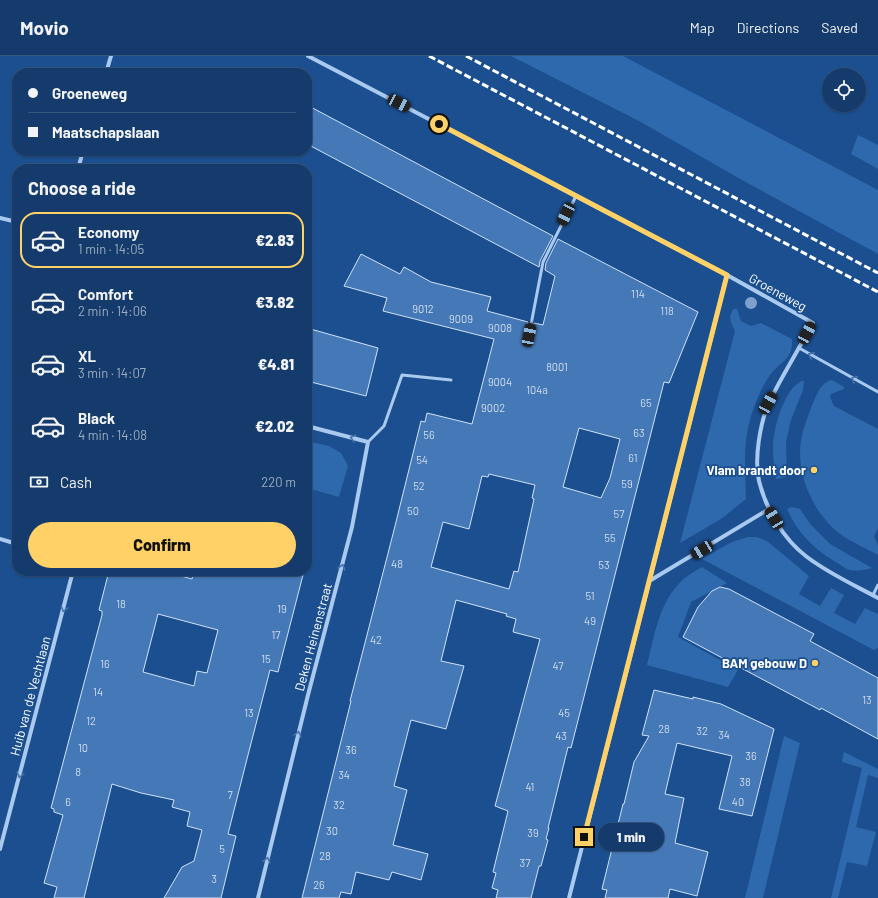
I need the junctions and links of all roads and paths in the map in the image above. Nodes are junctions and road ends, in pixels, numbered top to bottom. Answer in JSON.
{"nodes":[{"id":1,"x":111,"y":56,"type":"edge"},
{"id":2,"x":308,"y":56,"type":"edge"},
{"id":3,"x":107,"y":68,"type":"edge"},
{"id":4,"x":576,"y":196,"type":"junction"},
{"id":5,"x":0,"y":218,"type":"edge"},
{"id":6,"x":12,"y":221,"type":"edge"},
{"id":7,"x":727,"y":275,"type":"junction"},
{"id":8,"x":529,"y":335,"type":"dead end"},
{"id":9,"x":799,"y":348,"type":"junction"},
{"id":10,"x":451,"y":380,"type":"dead end"},
{"id":11,"x":878,"y":392,"type":"edge"},
{"id":12,"x":312,"y":427,"type":"edge"},
{"id":13,"x":368,"y":442,"type":"junction"},
{"id":14,"x":769,"y":509,"type":"junction"},
{"id":15,"x":0,"y":539,"type":"edge"},
{"id":16,"x":12,"y":543,"type":"edge"},
{"id":17,"x":72,"y":576,"type":"edge"},
{"id":18,"x":651,"y":580,"type":"junction"},
{"id":19,"x":878,"y":585,"type":"edge"},
{"id":20,"x":873,"y":595,"type":"junction"},
{"id":21,"x":878,"y":598,"type":"edge"},
{"id":22,"x":0,"y":849,"type":"edge"},
{"id":23,"x":258,"y":898,"type":"edge"},
{"id":24,"x":569,"y":898,"type":"edge"}],
"edges":[{"from":1,"to":3,"type":"street"},
{"from":2,"to":4,"type":"street","name":"Groeneweg"},
{"from":4,"to":7,"type":"street","name":"Groeneweg"},
{"from":4,"to":8,"type":"lane"},
{"from":5,"to":6,"type":"street"},
{"from":7,"to":9,"type":"street","name":"Groeneweg"},
{"from":7,"to":18,"type":"street"},
{"from":11,"to":9,"type":"lane","one_way":true},
{"from":9,"to":14,"type":"street"},
{"from":10,"to":13,"type":"lane"},
{"from":13,"to":12,"type":"street","one_way":true},
{"from":23,"to":13,"type":"street","name":"Deken Heinenstraat","one_way":true},
{"from":14,"to":18,"type":"street"},
{"from":14,"to":20,"type":"street"},
{"from":15,"to":16,"type":"street"},
{"from":17,"to":22,"type":"street","name":"Huib van de Vechtlaan","one_way":true},
{"from":18,"to":24,"type":"street"},
{"from":19,"to":20,"type":"lane"},
{"from":20,"to":21,"type":"street"}]}
